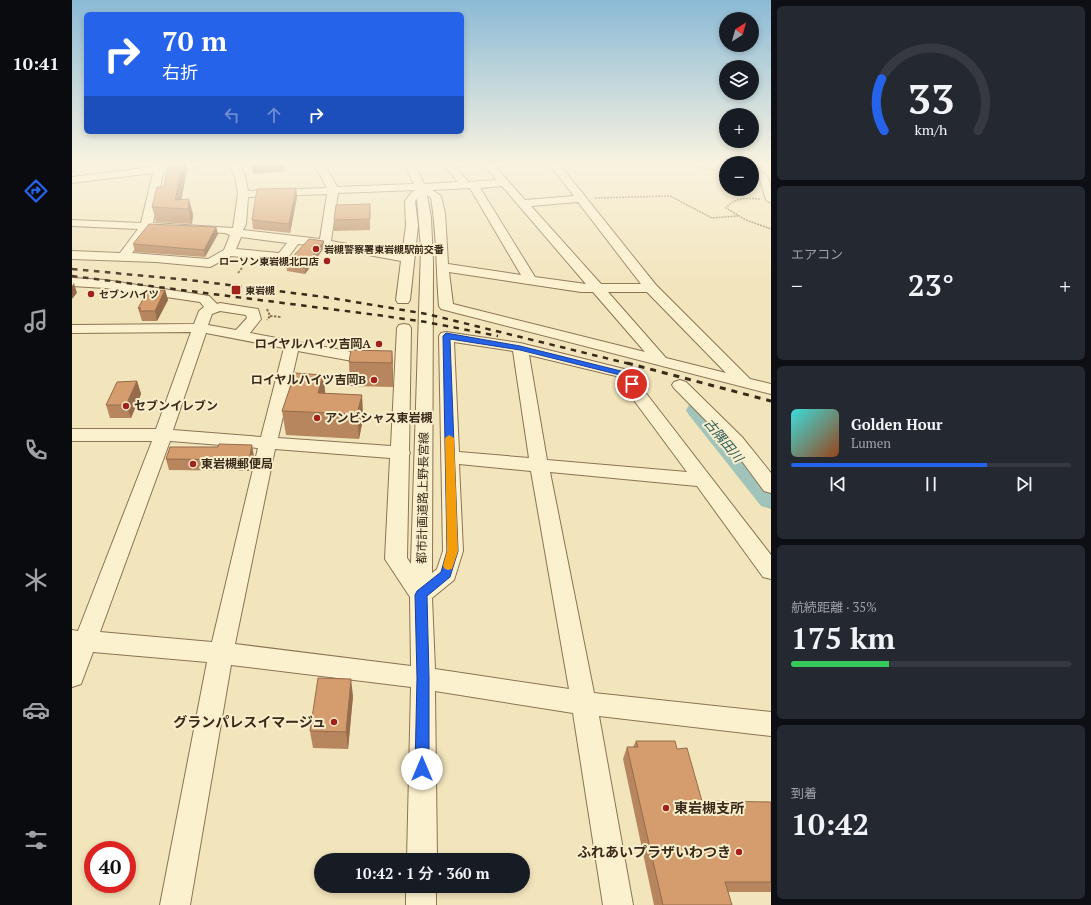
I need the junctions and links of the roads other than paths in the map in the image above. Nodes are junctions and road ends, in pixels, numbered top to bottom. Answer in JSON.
{"nodes":[{"id":1,"x":150,"y":206,"type":"edge"},
{"id":2,"x":242,"y":206,"type":"edge"},
{"id":3,"x":331,"y":206,"type":"edge"},
{"id":4,"x":410,"y":206,"type":"edge"},
{"id":5,"x":423,"y":206,"type":"edge"},
{"id":6,"x":438,"y":206,"type":"edge"},
{"id":7,"x":483,"y":206,"type":"edge"},
{"id":8,"x":525,"y":206,"type":"edge"},
{"id":9,"x":588,"y":206,"type":"edge"},
{"id":10,"x":72,"y":223,"type":"edge"},
{"id":11,"x":146,"y":227,"type":"junction"},
{"id":12,"x":237,"y":233,"type":"junction"},
{"id":13,"x":295,"y":240,"type":"junction"},
{"id":14,"x":325,"y":243,"type":"junction"},
{"id":15,"x":230,"y":252,"type":"junction"},
{"id":16,"x":72,"y":255,"type":"edge"},
{"id":17,"x":123,"y":257,"type":"junction"},
{"id":18,"x":409,"y":259,"type":"junction"},
{"id":19,"x":442,"y":267,"type":"junction"},
{"id":20,"x":530,"y":280,"type":"junction"},
{"id":21,"x":72,"y":282,"type":"edge"},
{"id":22,"x":650,"y":288,"type":"junction"},
{"id":23,"x":598,"y":289,"type":"junction"},
{"id":24,"x":403,"y":300,"type":"dead end"},
{"id":25,"x":213,"y":308,"type":"junction"},
{"id":26,"x":234,"y":309,"type":"junction"},
{"id":27,"x":254,"y":319,"type":"junction"},
{"id":28,"x":200,"y":328,"type":"junction"},
{"id":29,"x":404,"y":328,"type":"dead end"},
{"id":30,"x":72,"y":329,"type":"edge"},
{"id":31,"x":240,"y":335,"type":"junction"},
{"id":32,"x":292,"y":345,"type":"junction"},
{"id":33,"x":520,"y":348,"type":"junction"},
{"id":34,"x":662,"y":362,"type":"junction"},
{"id":35,"x":404,"y":365,"type":"junction"},
{"id":36,"x":744,"y":382,"type":"junction"},
{"id":37,"x":680,"y":385,"type":"dead end"},
{"id":38,"x":771,"y":389,"type":"edge"},
{"id":39,"x":72,"y":435,"type":"edge"},
{"id":40,"x":163,"y":435,"type":"junction"},
{"id":41,"x":268,"y":442,"type":"junction"},
{"id":42,"x":401,"y":453,"type":"junction"},
{"id":43,"x":450,"y":457,"type":"junction"},
{"id":44,"x":539,"y":464,"type":"junction"},
{"id":45,"x":702,"y":480,"type":"junction"},
{"id":46,"x":771,"y":486,"type":"edge"},
{"id":47,"x":771,"y":571,"type":"edge"},
{"id":48,"x":421,"y":595,"type":"junction"},
{"id":49,"x":79,"y":640,"type":"edge"},
{"id":50,"x":221,"y":653,"type":"junction"},
{"id":51,"x":72,"y":676,"type":"edge"},
{"id":52,"x":423,"y":678,"type":"junction"},
{"id":53,"x":584,"y":704,"type":"junction"},
{"id":54,"x":771,"y":724,"type":"edge"},
{"id":55,"x":422,"y":853,"type":"edge"},
{"id":56,"x":421,"y":893,"type":"edge"},
{"id":57,"x":175,"y":905,"type":"edge"},
{"id":58,"x":421,"y":905,"type":"edge"},
{"id":59,"x":618,"y":905,"type":"edge"}],
"edges":[{"from":1,"to":11,"type":"street"},
{"from":2,"to":12,"type":"street"},
{"from":3,"to":14,"type":"street"},
{"from":4,"to":18,"type":"street"},
{"from":5,"to":48,"type":"street","name":"都市計画道路上野長宮線"},
{"from":6,"to":19,"type":"street"},
{"from":7,"to":20,"type":"street"},
{"from":8,"to":23,"type":"street"},
{"from":9,"to":22,"type":"street"},
{"from":10,"to":11,"type":"street"},
{"from":11,"to":12,"type":"street"},
{"from":11,"to":17,"type":"street"},
{"from":12,"to":13,"type":"street"},
{"from":12,"to":15,"type":"street"},
{"from":13,"to":14,"type":"street"},
{"from":13,"to":15,"type":"street"},
{"from":14,"to":18,"type":"street"},
{"from":15,"to":17,"type":"street"},
{"from":16,"to":17,"type":"street"},
{"from":18,"to":24,"type":"street"},
{"from":19,"to":20,"type":"street"},
{"from":19,"to":34,"type":"street"},
{"from":20,"to":23,"type":"street"},
{"from":21,"to":25,"type":"street"},
{"from":22,"to":23,"type":"street"},
{"from":22,"to":36,"type":"street"},
{"from":23,"to":34,"type":"street"},
{"from":25,"to":26,"type":"street"},
{"from":25,"to":28,"type":"street"},
{"from":26,"to":27,"type":"street"},
{"from":26,"to":27,"type":"street"},
{"from":27,"to":31,"type":"street"},
{"from":28,"to":30,"type":"street"},
{"from":28,"to":31,"type":"street"},
{"from":28,"to":40,"type":"street"},
{"from":29,"to":35,"type":"street"},
{"from":31,"to":32,"type":"street"},
{"from":32,"to":35,"type":"street"},
{"from":32,"to":41,"type":"street"},
{"from":33,"to":43,"type":"street"},
{"from":33,"to":44,"type":"street"},
{"from":33,"to":45,"type":"street"},
{"from":34,"to":36,"type":"street"},
{"from":35,"to":42,"type":"street"},
{"from":36,"to":38,"type":"street"},
{"from":37,"to":46,"type":"street"},
{"from":39,"to":40,"type":"street"},
{"from":40,"to":41,"type":"street"},
{"from":40,"to":49,"type":"street"},
{"from":41,"to":42,"type":"street"},
{"from":41,"to":50,"type":"street"},
{"from":42,"to":48,"type":"street"},
{"from":43,"to":44,"type":"street"},
{"from":43,"to":48,"type":"street"},
{"from":44,"to":45,"type":"street"},
{"from":44,"to":53,"type":"street"},
{"from":45,"to":47,"type":"street"},
{"from":48,"to":52,"type":"street","name":"都市計画道路上野長宮線"},
{"from":49,"to":50,"type":"street"},
{"from":49,"to":51,"type":"street"},
{"from":50,"to":52,"type":"street"},
{"from":50,"to":57,"type":"street"},
{"from":52,"to":53,"type":"street"},
{"from":52,"to":55,"type":"street","name":"都市計画道路上野長宮線"},
{"from":53,"to":54,"type":"street"},
{"from":53,"to":59,"type":"street"},
{"from":56,"to":58,"type":"street"}]}
